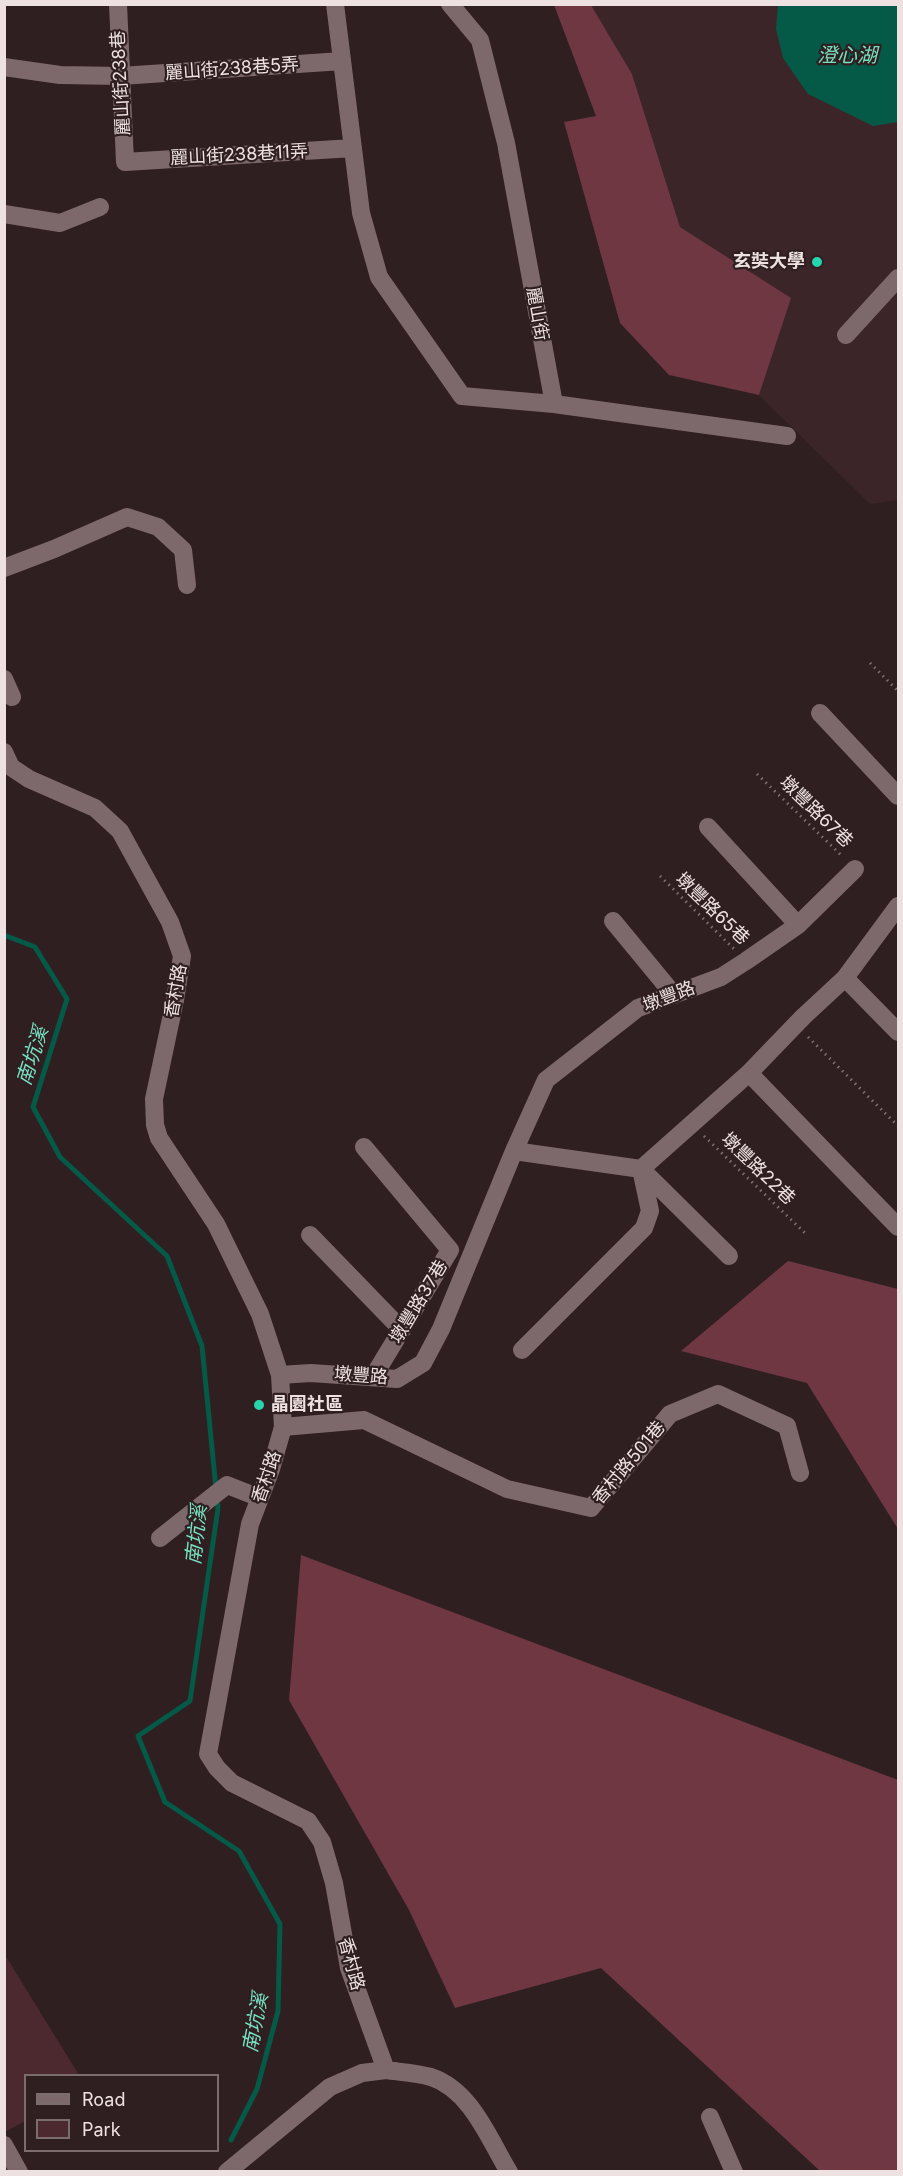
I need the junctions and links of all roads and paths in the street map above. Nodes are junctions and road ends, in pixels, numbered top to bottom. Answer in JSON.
{"nodes":[{"id":1,"x":118,"y":4,"type":"edge"},
{"id":2,"x":335,"y":4,"type":"edge"},
{"id":3,"x":450,"y":4,"type":"edge"},
{"id":4,"x":342,"y":61,"type":"junction"},
{"id":5,"x":4,"y":67,"type":"edge"},
{"id":6,"x":121,"y":76,"type":"junction"},
{"id":7,"x":353,"y":148,"type":"junction"},
{"id":8,"x":125,"y":162,"type":"joint"},
{"id":9,"x":100,"y":207,"type":"dead end"},
{"id":10,"x":4,"y":214,"type":"edge"},
{"id":11,"x":898,"y":278,"type":"edge"},
{"id":12,"x":846,"y":335,"type":"dead end"},
{"id":13,"x":554,"y":404,"type":"junction"},
{"id":14,"x":787,"y":436,"type":"dead end"},
{"id":15,"x":4,"y":567,"type":"edge"},
{"id":16,"x":187,"y":585,"type":"dead end"},
{"id":17,"x":870,"y":663,"type":"dead end"},
{"id":18,"x":4,"y":679,"type":"edge"},
{"id":19,"x":898,"y":691,"type":"edge"},
{"id":20,"x":12,"y":697,"type":"dead end"},
{"id":21,"x":820,"y":713,"type":"dead end"},
{"id":22,"x":4,"y":752,"type":"edge"},
{"id":23,"x":757,"y":774,"type":"dead end"},
{"id":24,"x":898,"y":796,"type":"edge"},
{"id":25,"x":708,"y":826,"type":"dead end"},
{"id":26,"x":855,"y":869,"type":"joint"},
{"id":27,"x":660,"y":876,"type":"dead end"},
{"id":28,"x":898,"y":906,"type":"edge"},
{"id":29,"x":613,"y":921,"type":"dead end"},
{"id":30,"x":798,"y":925,"type":"junction"},
{"id":31,"x":746,"y":961,"type":"junction"},
{"id":32,"x":845,"y":978,"type":"junction"},
{"id":33,"x":674,"y":995,"type":"junction"},
{"id":34,"x":796,"y":1025,"type":"junction"},
{"id":35,"x":898,"y":1032,"type":"edge"},
{"id":36,"x":749,"y":1073,"type":"junction"},
{"id":37,"x":692,"y":1124,"type":"junction"},
{"id":38,"x":898,"y":1126,"type":"edge"},
{"id":39,"x":364,"y":1147,"type":"dead end"},
{"id":40,"x":514,"y":1151,"type":"junction"},
{"id":41,"x":641,"y":1169,"type":"junction"},
{"id":42,"x":898,"y":1227,"type":"edge"},
{"id":43,"x":806,"y":1234,"type":"dead end"},
{"id":44,"x":310,"y":1235,"type":"dead end"},
{"id":45,"x":729,"y":1256,"type":"dead end"},
{"id":46,"x":402,"y":1330,"type":"junction"},
{"id":47,"x":522,"y":1350,"type":"dead end"},
{"id":48,"x":280,"y":1375,"type":"junction"},
{"id":49,"x":373,"y":1377,"type":"junction"},
{"id":50,"x":283,"y":1427,"type":"junction"},
{"id":51,"x":800,"y":1473,"type":"dead end"},
{"id":52,"x":260,"y":1498,"type":"junction"},
{"id":53,"x":160,"y":1538,"type":"dead end"},
{"id":54,"x":386,"y":2070,"type":"junction"},
{"id":55,"x":710,"y":2117,"type":"dead end"},
{"id":56,"x":4,"y":2145,"type":"edge"},
{"id":57,"x":19,"y":2172,"type":"edge"},
{"id":58,"x":227,"y":2172,"type":"edge"},
{"id":59,"x":509,"y":2172,"type":"edge"},
{"id":60,"x":734,"y":2172,"type":"edge"}],
"edges":[{"from":1,"to":6,"type":"street","name":"麗山街238巷"},
{"from":2,"to":4,"type":"street"},
{"from":3,"to":13,"type":"street","name":"麗山街"},
{"from":4,"to":6,"type":"street","name":"麗山街238巷5弄"},
{"from":4,"to":7,"type":"street"},
{"from":5,"to":6,"type":"street","name":"麗山街238巷5弄"},
{"from":6,"to":8,"type":"street","name":"麗山街238巷"},
{"from":7,"to":8,"type":"street","name":"麗山街238巷11弄"},
{"from":7,"to":13,"type":"street"},
{"from":9,"to":10,"type":"street"},
{"from":11,"to":12,"type":"street"},
{"from":13,"to":14,"type":"street"},
{"from":15,"to":16,"type":"street"},
{"from":17,"to":19,"type":"path"},
{"from":18,"to":20,"type":"street"},
{"from":21,"to":24,"type":"street"},
{"from":22,"to":48,"type":"street","name":"香村路"},
{"from":23,"to":26,"type":"path","name":"墩豐路67巷"},
{"from":25,"to":30,"type":"street"},
{"from":26,"to":30,"type":"street","name":"墩豐路"},
{"from":27,"to":31,"type":"path","name":"墩豐路65巷"},
{"from":28,"to":32,"type":"street"},
{"from":29,"to":33,"type":"street"},
{"from":30,"to":31,"type":"street","name":"墩豐路"},
{"from":31,"to":33,"type":"street","name":"墩豐路"},
{"from":32,"to":34,"type":"street"},
{"from":32,"to":35,"type":"street"},
{"from":33,"to":40,"type":"street","name":"墩豐路"},
{"from":34,"to":36,"type":"street"},
{"from":34,"to":38,"type":"path"},
{"from":36,"to":37,"type":"street"},
{"from":36,"to":42,"type":"street"},
{"from":37,"to":41,"type":"street"},
{"from":37,"to":43,"type":"path","name":"墩豐路22巷"},
{"from":39,"to":46,"type":"street","name":"墩豐路37巷"},
{"from":40,"to":41,"type":"street"},
{"from":40,"to":49,"type":"street","name":"墩豐路"},
{"from":41,"to":45,"type":"street"},
{"from":41,"to":47,"type":"street"},
{"from":44,"to":46,"type":"street"},
{"from":46,"to":49,"type":"street","name":"墩豐路37巷"},
{"from":48,"to":49,"type":"street","name":"墩豐路"},
{"from":48,"to":50,"type":"street","name":"香村路"},
{"from":50,"to":51,"type":"street","name":"香村路501巷"},
{"from":50,"to":52,"type":"street","name":"香村路"},
{"from":52,"to":53,"type":"street"},
{"from":52,"to":54,"type":"street","name":"香村路"},
{"from":54,"to":58,"type":"street"},
{"from":54,"to":59,"type":"street"},
{"from":55,"to":60,"type":"street"},
{"from":56,"to":57,"type":"street"}]}
